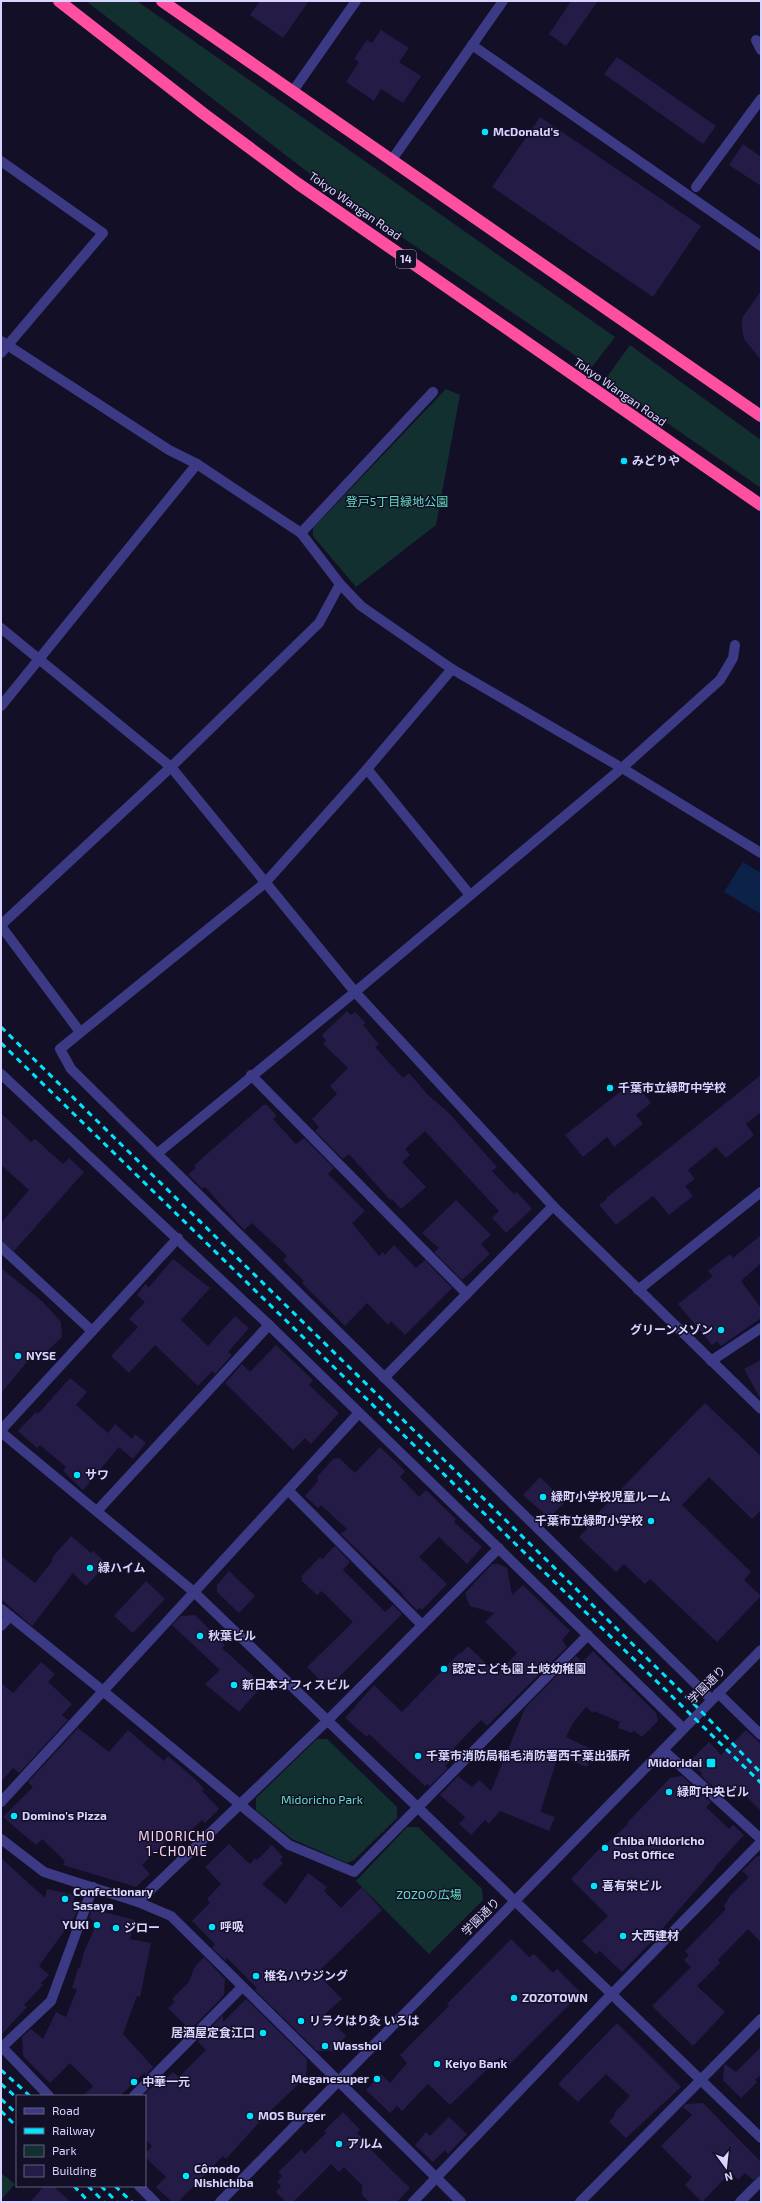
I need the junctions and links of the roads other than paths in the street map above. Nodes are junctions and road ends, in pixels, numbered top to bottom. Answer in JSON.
{"nodes":[{"id":1,"x":59,"y":1,"type":"edge"},
{"id":2,"x":162,"y":1,"type":"edge"},
{"id":3,"x":356,"y":1,"type":"edge"},
{"id":4,"x":503,"y":1,"type":"edge"},
{"id":5,"x":756,"y":40,"type":"dead end"},
{"id":6,"x":472,"y":45,"type":"junction"},
{"id":7,"x":761,"y":50,"type":"edge"},
{"id":8,"x":293,"y":91,"type":"junction"},
{"id":9,"x":761,"y":99,"type":"edge"},
{"id":10,"x":1,"y":161,"type":"edge"},
{"id":11,"x":391,"y":161,"type":"junction"},
{"id":12,"x":696,"y":187,"type":"dead end"},
{"id":13,"x":761,"y":246,"type":"edge"},
{"id":14,"x":3,"y":347,"type":"edge"},
{"id":15,"x":433,"y":392,"type":"dead end"},
{"id":16,"x":761,"y":416,"type":"edge"},
{"id":17,"x":197,"y":464,"type":"junction"},
{"id":18,"x":761,"y":505,"type":"edge"},
{"id":19,"x":301,"y":533,"type":"junction"},
{"id":20,"x":340,"y":584,"type":"junction"},
{"id":21,"x":1,"y":628,"type":"edge"},
{"id":22,"x":735,"y":645,"type":"dead end"},
{"id":23,"x":38,"y":658,"type":"junction"},
{"id":24,"x":452,"y":669,"type":"junction"},
{"id":25,"x":1,"y":706,"type":"edge"},
{"id":26,"x":171,"y":767,"type":"junction"},
{"id":27,"x":622,"y":768,"type":"junction"},
{"id":28,"x":367,"y":769,"type":"junction"},
{"id":29,"x":761,"y":853,"type":"edge"},
{"id":30,"x":264,"y":883,"type":"junction"},
{"id":31,"x":470,"y":895,"type":"junction"},
{"id":32,"x":1,"y":926,"type":"edge"},
{"id":33,"x":355,"y":992,"type":"junction"},
{"id":34,"x":80,"y":1032,"type":"junction"},
{"id":35,"x":1,"y":1074,"type":"edge"},
{"id":36,"x":251,"y":1075,"type":"junction"},
{"id":37,"x":158,"y":1153,"type":"junction"},
{"id":38,"x":761,"y":1192,"type":"edge"},
{"id":39,"x":553,"y":1206,"type":"junction"},
{"id":40,"x":178,"y":1238,"type":"junction"},
{"id":41,"x":1,"y":1247,"type":"edge"},
{"id":42,"x":638,"y":1290,"type":"junction"},
{"id":43,"x":467,"y":1294,"type":"junction"},
{"id":44,"x":269,"y":1325,"type":"junction"},
{"id":45,"x":761,"y":1328,"type":"edge"},
{"id":46,"x":92,"y":1331,"type":"junction"},
{"id":47,"x":711,"y":1361,"type":"junction"},
{"id":48,"x":384,"y":1378,"type":"junction"},
{"id":49,"x":761,"y":1410,"type":"edge"},
{"id":50,"x":358,"y":1414,"type":"junction"},
{"id":51,"x":1,"y":1431,"type":"edge"},
{"id":52,"x":288,"y":1490,"type":"junction"},
{"id":53,"x":97,"y":1511,"type":"junction"},
{"id":54,"x":499,"y":1548,"type":"junction"},
{"id":55,"x":194,"y":1592,"type":"junction"},
{"id":56,"x":1,"y":1609,"type":"edge"},
{"id":57,"x":10,"y":1616,"type":"junction"},
{"id":58,"x":422,"y":1625,"type":"junction"},
{"id":59,"x":1,"y":1626,"type":"edge"},
{"id":60,"x":588,"y":1635,"type":"junction"},
{"id":61,"x":759,"y":1656,"type":"edge"},
{"id":62,"x":103,"y":1691,"type":"junction"},
{"id":63,"x":714,"y":1696,"type":"junction"},
{"id":64,"x":327,"y":1721,"type":"junction"},
{"id":65,"x":683,"y":1728,"type":"junction"},
{"id":66,"x":761,"y":1735,"type":"edge"},
{"id":67,"x":663,"y":1750,"type":"junction"},
{"id":68,"x":1,"y":1802,"type":"edge"},
{"id":69,"x":239,"y":1805,"type":"junction"},
{"id":70,"x":418,"y":1808,"type":"junction"},
{"id":71,"x":1,"y":1838,"type":"edge"},
{"id":72,"x":761,"y":1841,"type":"edge"},
{"id":73,"x":93,"y":1887,"type":"junction"},
{"id":74,"x":138,"y":1902,"type":"junction"},
{"id":75,"x":515,"y":1902,"type":"junction"},
{"id":76,"x":242,"y":1987,"type":"junction"},
{"id":77,"x":612,"y":1994,"type":"junction"},
{"id":78,"x":761,"y":2019,"type":"edge"},
{"id":79,"x":2,"y":2047,"type":"edge"},
{"id":80,"x":701,"y":2081,"type":"junction"},
{"id":81,"x":338,"y":2082,"type":"junction"},
{"id":82,"x":48,"y":2095,"type":"edge"},
{"id":83,"x":135,"y":2095,"type":"edge"},
{"id":84,"x":761,"y":2138,"type":"edge"},
{"id":85,"x":438,"y":2178,"type":"junction"},
{"id":86,"x":761,"y":2181,"type":"edge"},
{"id":87,"x":140,"y":2187,"type":"edge"},
{"id":88,"x":155,"y":2202,"type":"edge"},
{"id":89,"x":220,"y":2202,"type":"edge"},
{"id":90,"x":413,"y":2202,"type":"edge"},
{"id":91,"x":461,"y":2202,"type":"edge"},
{"id":92,"x":580,"y":2202,"type":"edge"},
{"id":93,"x":740,"y":2202,"type":"edge"}],
"edges":[{"from":1,"to":18,"type":"highway","name":"Tokyo Wangan Road","number":"14"},
{"from":2,"to":8,"type":"highway"},
{"from":3,"to":8,"type":"street"},
{"from":4,"to":6,"type":"street"},
{"from":5,"to":7,"type":"street"},
{"from":6,"to":11,"type":"street"},
{"from":6,"to":13,"type":"street"},
{"from":8,"to":11,"type":"highway"},
{"from":9,"to":12,"type":"street"},
{"from":10,"to":14,"type":"street"},
{"from":11,"to":16,"type":"highway"},
{"from":14,"to":17,"type":"street"},
{"from":15,"to":19,"type":"street"},
{"from":17,"to":19,"type":"street"},
{"from":17,"to":23,"type":"street"},
{"from":19,"to":20,"type":"street"},
{"from":20,"to":24,"type":"street"},
{"from":20,"to":26,"type":"street"},
{"from":21,"to":23,"type":"street"},
{"from":22,"to":27,"type":"street"},
{"from":23,"to":25,"type":"street"},
{"from":23,"to":26,"type":"street"},
{"from":24,"to":27,"type":"street"},
{"from":24,"to":28,"type":"street"},
{"from":26,"to":30,"type":"street"},
{"from":26,"to":32,"type":"street"},
{"from":27,"to":29,"type":"street"},
{"from":27,"to":31,"type":"street"},
{"from":28,"to":30,"type":"street"},
{"from":28,"to":31,"type":"street"},
{"from":30,"to":33,"type":"street"},
{"from":30,"to":34,"type":"street"},
{"from":31,"to":33,"type":"street"},
{"from":32,"to":34,"type":"street"},
{"from":33,"to":36,"type":"street"},
{"from":33,"to":39,"type":"street"},
{"from":34,"to":37,"type":"street"},
{"from":35,"to":40,"type":"street"},
{"from":36,"to":37,"type":"street"},
{"from":36,"to":43,"type":"street"},
{"from":37,"to":48,"type":"street"},
{"from":38,"to":42,"type":"street"},
{"from":39,"to":42,"type":"street"},
{"from":39,"to":43,"type":"street"},
{"from":40,"to":44,"type":"street"},
{"from":40,"to":46,"type":"street"},
{"from":41,"to":46,"type":"street"},
{"from":42,"to":47,"type":"street"},
{"from":43,"to":48,"type":"street"},
{"from":44,"to":50,"type":"street"},
{"from":44,"to":53,"type":"street"},
{"from":45,"to":47,"type":"street"},
{"from":46,"to":51,"type":"street"},
{"from":47,"to":49,"type":"street"},
{"from":48,"to":63,"type":"street"},
{"from":50,"to":52,"type":"street"},
{"from":50,"to":54,"type":"street"},
{"from":51,"to":53,"type":"street"},
{"from":52,"to":55,"type":"street"},
{"from":52,"to":58,"type":"street"},
{"from":53,"to":55,"type":"street"},
{"from":54,"to":58,"type":"street"},
{"from":54,"to":60,"type":"street"},
{"from":55,"to":62,"type":"street"},
{"from":55,"to":64,"type":"street"},
{"from":56,"to":57,"type":"street"},
{"from":57,"to":59,"type":"street"},
{"from":57,"to":62,"type":"street"},
{"from":58,"to":64,"type":"street"},
{"from":60,"to":65,"type":"street"},
{"from":60,"to":70,"type":"street"},
{"from":61,"to":63,"type":"street","name":"学園通り"},
{"from":62,"to":68,"type":"street"},
{"from":62,"to":69,"type":"street"},
{"from":63,"to":65,"type":"street","name":"学園通り"},
{"from":63,"to":66,"type":"street"},
{"from":64,"to":69,"type":"street"},
{"from":64,"to":70,"type":"street"},
{"from":65,"to":67,"type":"street","name":"学園通り"},
{"from":67,"to":72,"type":"street"},
{"from":67,"to":75,"type":"street","name":"学園通り"},
{"from":69,"to":70,"type":"street"},
{"from":69,"to":74,"type":"street"},
{"from":70,"to":75,"type":"street"},
{"from":71,"to":73,"type":"street"},
{"from":72,"to":77,"type":"street"},
{"from":73,"to":74,"type":"street"},
{"from":73,"to":79,"type":"street"},
{"from":74,"to":76,"type":"street"},
{"from":75,"to":77,"type":"street"},
{"from":75,"to":81,"type":"street","name":"学園通り"},
{"from":76,"to":81,"type":"street"},
{"from":76,"to":83,"type":"street"},
{"from":77,"to":80,"type":"street"},
{"from":77,"to":85,"type":"street"},
{"from":78,"to":80,"type":"street"},
{"from":79,"to":82,"type":"street"},
{"from":80,"to":84,"type":"street"},
{"from":80,"to":92,"type":"street"},
{"from":81,"to":85,"type":"street"},
{"from":81,"to":89,"type":"street","name":"学園通り"},
{"from":85,"to":90,"type":"street"},
{"from":85,"to":91,"type":"street"},
{"from":86,"to":93,"type":"street"},
{"from":87,"to":88,"type":"street"}]}
